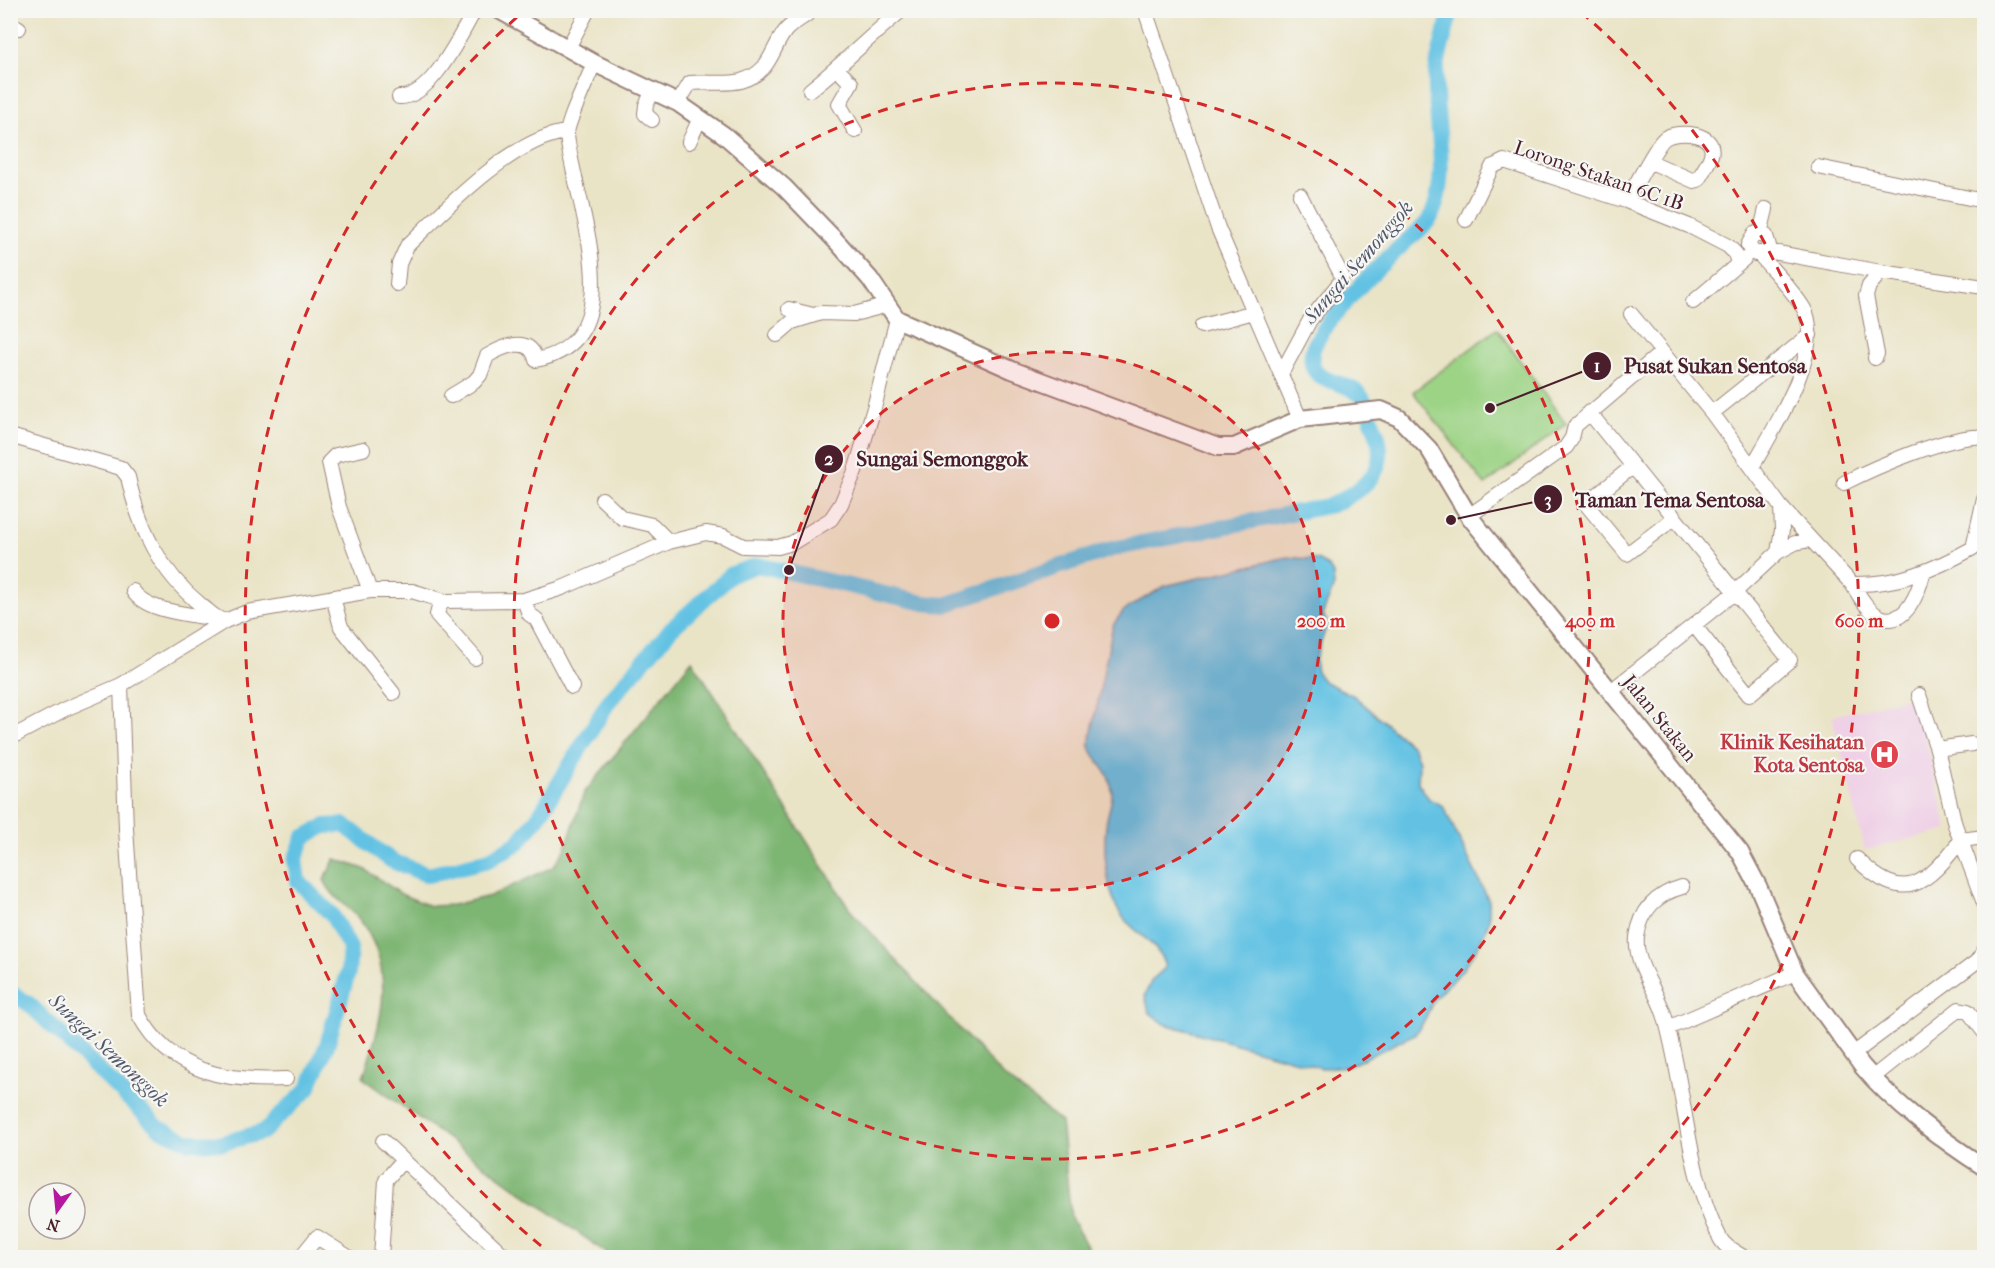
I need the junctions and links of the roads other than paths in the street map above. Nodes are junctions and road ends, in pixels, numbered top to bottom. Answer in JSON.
{"nodes":[{"id":1,"x":475,"y":10,"type":"edge"},
{"id":2,"x":499,"y":10,"type":"edge"},
{"id":3,"x":588,"y":10,"type":"edge"},
{"id":4,"x":812,"y":10,"type":"edge"},
{"id":5,"x":902,"y":10,"type":"edge"},
{"id":6,"x":1145,"y":10,"type":"edge"},
{"id":7,"x":519,"y":15,"type":"edge"},
{"id":8,"x":568,"y":48,"type":"junction"},
{"id":9,"x":594,"y":63,"type":"junction"},
{"id":10,"x":837,"y":69,"type":"junction"},
{"id":11,"x":810,"y":90,"type":"dead end"},
{"id":12,"x":653,"y":92,"type":"junction"},
{"id":13,"x":399,"y":97,"type":"dead end"},
{"id":14,"x":678,"y":103,"type":"junction"},
{"id":15,"x":700,"y":118,"type":"junction"},
{"id":16,"x":652,"y":120,"type":"dead end"},
{"id":17,"x":855,"y":131,"type":"dead end"},
{"id":18,"x":567,"y":132,"type":"junction"},
{"id":19,"x":689,"y":142,"type":"dead end"},
{"id":20,"x":1651,"y":162,"type":"junction"},
{"id":21,"x":1818,"y":167,"type":"dead end"},
{"id":22,"x":1300,"y":195,"type":"dead end"},
{"id":23,"x":1626,"y":201,"type":"junction"},
{"id":24,"x":1984,"y":201,"type":"edge"},
{"id":25,"x":1766,"y":209,"type":"dead end"},
{"id":26,"x":1466,"y":220,"type":"dead end"},
{"id":27,"x":1759,"y":253,"type":"junction"},
{"id":28,"x":1738,"y":264,"type":"junction"},
{"id":29,"x":1881,"y":272,"type":"junction"},
{"id":30,"x":397,"y":284,"type":"dead end"},
{"id":31,"x":1984,"y":287,"type":"edge"},
{"id":32,"x":1693,"y":302,"type":"dead end"},
{"id":33,"x":789,"y":309,"type":"dead end"},
{"id":34,"x":892,"y":312,"type":"junction"},
{"id":35,"x":1254,"y":312,"type":"junction"},
{"id":36,"x":1631,"y":314,"type":"dead end"},
{"id":37,"x":813,"y":315,"type":"junction"},
{"id":38,"x":1202,"y":327,"type":"dead end"},
{"id":39,"x":777,"y":335,"type":"dead end"},
{"id":40,"x":1810,"y":335,"type":"junction"},
{"id":41,"x":1662,"y":352,"type":"junction"},
{"id":42,"x":1875,"y":358,"type":"dead end"},
{"id":43,"x":1281,"y":374,"type":"junction"},
{"id":44,"x":451,"y":396,"type":"dead end"},
{"id":45,"x":1589,"y":412,"type":"junction"},
{"id":46,"x":1712,"y":413,"type":"junction"},
{"id":47,"x":1300,"y":419,"type":"junction"},
{"id":48,"x":10,"y":436,"type":"edge"},
{"id":49,"x":1984,"y":438,"type":"edge"},
{"id":50,"x":363,"y":448,"type":"dead end"},
{"id":51,"x":1632,"y":467,"type":"junction"},
{"id":52,"x":1752,"y":467,"type":"junction"},
{"id":53,"x":1844,"y":483,"type":"dead end"},
{"id":54,"x":1984,"y":499,"type":"edge"},
{"id":55,"x":602,"y":500,"type":"dead end"},
{"id":56,"x":1781,"y":507,"type":"junction"},
{"id":57,"x":1469,"y":516,"type":"junction"},
{"id":58,"x":1673,"y":519,"type":"junction"},
{"id":59,"x":1810,"y":540,"type":"junction"},
{"id":60,"x":669,"y":542,"type":"junction"},
{"id":61,"x":1979,"y":550,"type":"edge"},
{"id":62,"x":1778,"y":552,"type":"junction"},
{"id":63,"x":1923,"y":574,"type":"junction"},
{"id":64,"x":1852,"y":584,"type":"junction"},
{"id":65,"x":133,"y":591,"type":"dead end"},
{"id":66,"x":370,"y":591,"type":"junction"},
{"id":67,"x":1734,"y":592,"type":"junction"},
{"id":68,"x":333,"y":597,"type":"junction"},
{"id":69,"x":524,"y":600,"type":"junction"},
{"id":70,"x":444,"y":601,"type":"junction"},
{"id":71,"x":221,"y":620,"type":"junction"},
{"id":72,"x":1694,"y":624,"type":"junction"},
{"id":73,"x":475,"y":658,"type":"dead end"},
{"id":74,"x":121,"y":685,"type":"junction"},
{"id":75,"x":572,"y":687,"type":"dead end"},
{"id":76,"x":1611,"y":691,"type":"junction"},
{"id":77,"x":393,"y":693,"type":"dead end"},
{"id":78,"x":1919,"y":695,"type":"dead end"},
{"id":79,"x":10,"y":738,"type":"edge"},
{"id":80,"x":1971,"y":744,"type":"dead end"},
{"id":81,"x":1936,"y":749,"type":"junction"},
{"id":82,"x":1984,"y":837,"type":"edge"},
{"id":83,"x":1960,"y":840,"type":"junction"},
{"id":84,"x":1857,"y":859,"type":"dead end"},
{"id":85,"x":1682,"y":887,"type":"dead end"},
{"id":86,"x":1984,"y":903,"type":"edge"},
{"id":87,"x":1984,"y":951,"type":"edge"},
{"id":88,"x":1795,"y":973,"type":"junction"},
{"id":89,"x":1668,"y":1029,"type":"junction"},
{"id":90,"x":1984,"y":1032,"type":"edge"},
{"id":91,"x":1853,"y":1054,"type":"junction"},
{"id":92,"x":1872,"y":1078,"type":"junction"},
{"id":93,"x":286,"y":1079,"type":"dead end"},
{"id":94,"x":383,"y":1141,"type":"dead end"},
{"id":95,"x":403,"y":1160,"type":"junction"},
{"id":96,"x":1984,"y":1167,"type":"edge"},
{"id":97,"x":300,"y":1257,"type":"edge"},
{"id":98,"x":350,"y":1257,"type":"edge"},
{"id":99,"x":381,"y":1257,"type":"edge"},
{"id":100,"x":507,"y":1257,"type":"edge"},
{"id":101,"x":1745,"y":1257,"type":"edge"}],
"edges":[{"from":1,"to":13,"type":"street"},
{"from":2,"to":7,"type":"main road"},
{"from":3,"to":8,"type":"street"},
{"from":4,"to":14,"type":"street"},
{"from":5,"to":10,"type":"street"},
{"from":6,"to":35,"type":"street"},
{"from":7,"to":8,"type":"main road"},
{"from":8,"to":9,"type":"main road"},
{"from":9,"to":12,"type":"main road"},
{"from":9,"to":18,"type":"street"},
{"from":10,"to":11,"type":"street"},
{"from":10,"to":17,"type":"street"},
{"from":12,"to":14,"type":"main road"},
{"from":12,"to":16,"type":"street"},
{"from":14,"to":15,"type":"main road"},
{"from":15,"to":19,"type":"street"},
{"from":15,"to":34,"type":"main road"},
{"from":18,"to":30,"type":"street"},
{"from":18,"to":44,"type":"street"},
{"from":20,"to":20,"type":"street"},
{"from":20,"to":23,"type":"street"},
{"from":21,"to":24,"type":"street"},
{"from":22,"to":43,"type":"street"},
{"from":23,"to":26,"type":"street","name":"Lorong Stakan 6C 1B"},
{"from":23,"to":28,"type":"street","name":"Lorong Stakan 6C 1B"},
{"from":25,"to":27,"type":"street"},
{"from":27,"to":28,"type":"street"},
{"from":27,"to":29,"type":"street"},
{"from":27,"to":40,"type":"street"},
{"from":28,"to":32,"type":"street"},
{"from":29,"to":31,"type":"street"},
{"from":29,"to":42,"type":"street"},
{"from":33,"to":37,"type":"street"},
{"from":34,"to":37,"type":"street"},
{"from":34,"to":47,"type":"main road","name":"Jalan Stakan"},
{"from":34,"to":60,"type":"street"},
{"from":35,"to":38,"type":"street"},
{"from":35,"to":43,"type":"street"},
{"from":36,"to":41,"type":"street"},
{"from":37,"to":39,"type":"street"},
{"from":40,"to":46,"type":"street"},
{"from":40,"to":52,"type":"street"},
{"from":41,"to":45,"type":"street"},
{"from":41,"to":46,"type":"street"},
{"from":43,"to":47,"type":"street"},
{"from":45,"to":51,"type":"street"},
{"from":45,"to":57,"type":"street"},
{"from":46,"to":52,"type":"street"},
{"from":47,"to":57,"type":"main road","name":"Jalan Stakan"},
{"from":48,"to":71,"type":"street"},
{"from":49,"to":53,"type":"street"},
{"from":50,"to":66,"type":"street"},
{"from":51,"to":58,"type":"street"},
{"from":51,"to":58,"type":"street"},
{"from":52,"to":56,"type":"street"},
{"from":54,"to":61,"type":"street"},
{"from":55,"to":60,"type":"street"},
{"from":56,"to":59,"type":"street"},
{"from":56,"to":62,"type":"street"},
{"from":57,"to":76,"type":"main road","name":"Jalan Stakan"},
{"from":58,"to":67,"type":"street"},
{"from":59,"to":62,"type":"street"},
{"from":59,"to":64,"type":"street"},
{"from":60,"to":69,"type":"street"},
{"from":61,"to":63,"type":"street"},
{"from":62,"to":67,"type":"street"},
{"from":63,"to":64,"type":"street"},
{"from":63,"to":64,"type":"street"},
{"from":65,"to":71,"type":"street"},
{"from":66,"to":68,"type":"street"},
{"from":66,"to":70,"type":"street"},
{"from":67,"to":72,"type":"street"},
{"from":67,"to":72,"type":"street"},
{"from":68,"to":71,"type":"street"},
{"from":68,"to":77,"type":"street"},
{"from":69,"to":70,"type":"street"},
{"from":69,"to":75,"type":"street"},
{"from":70,"to":73,"type":"street"},
{"from":71,"to":74,"type":"street"},
{"from":72,"to":76,"type":"street"},
{"from":74,"to":79,"type":"street"},
{"from":74,"to":93,"type":"street"},
{"from":76,"to":88,"type":"main road","name":"Jalan Stakan"},
{"from":78,"to":81,"type":"street"},
{"from":80,"to":81,"type":"street"},
{"from":81,"to":83,"type":"street"},
{"from":82,"to":83,"type":"street"},
{"from":83,"to":84,"type":"street"},
{"from":83,"to":86,"type":"street"},
{"from":85,"to":89,"type":"street"},
{"from":87,"to":91,"type":"street"},
{"from":88,"to":89,"type":"street"},
{"from":88,"to":91,"type":"main road","name":"Jalan Stakan"},
{"from":89,"to":101,"type":"street"},
{"from":90,"to":92,"type":"street"},
{"from":91,"to":92,"type":"main road","name":"Jalan Stakan"},
{"from":92,"to":96,"type":"main road","name":"Jalan Stakan"},
{"from":94,"to":95,"type":"street"},
{"from":95,"to":99,"type":"street"},
{"from":95,"to":100,"type":"street"},
{"from":97,"to":98,"type":"street"}]}
